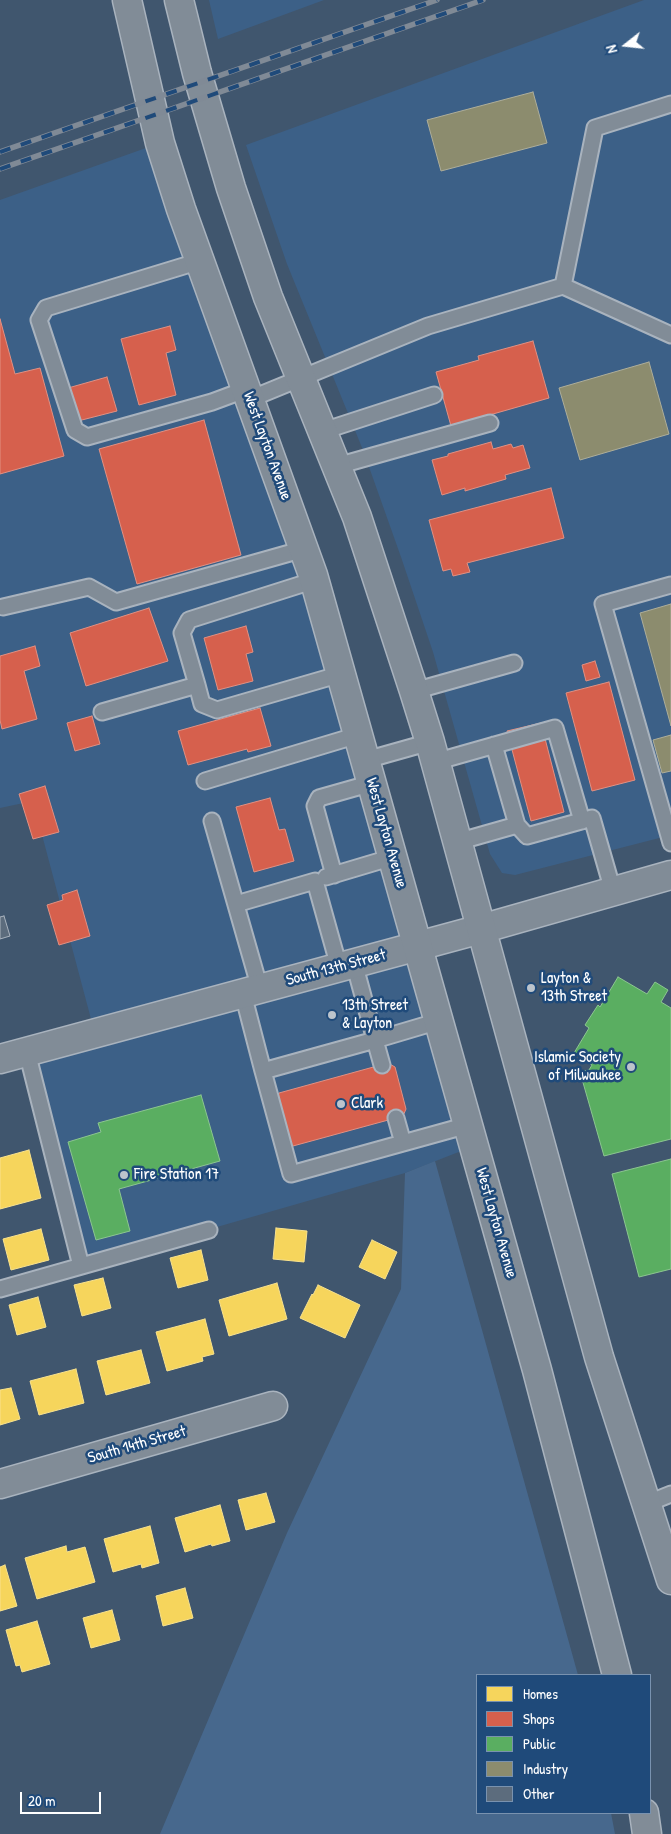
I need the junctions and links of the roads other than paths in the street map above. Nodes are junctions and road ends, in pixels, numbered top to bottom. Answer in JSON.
{"nodes":[{"id":1,"x":126,"y":0,"type":"edge"},
{"id":2,"x":178,"y":0,"type":"edge"},
{"id":3,"x":671,"y":104,"type":"edge"},
{"id":4,"x":200,"y":261,"type":"junction"},
{"id":5,"x":563,"y":286,"type":"junction"},
{"id":6,"x":671,"y":335,"type":"edge"},
{"id":7,"x":302,"y":379,"type":"junction"},
{"id":8,"x":249,"y":394,"type":"junction"},
{"id":9,"x":434,"y":396,"type":"dead end"},
{"id":10,"x":490,"y":423,"type":"dead end"},
{"id":11,"x":323,"y":431,"type":"junction"},
{"id":12,"x":337,"y":466,"type":"junction"},
{"id":13,"x":304,"y":549,"type":"junction"},
{"id":14,"x":315,"y":580,"type":"junction"},
{"id":15,"x":671,"y":585,"type":"edge"},
{"id":16,"x":3,"y":607,"type":"dead end"},
{"id":17,"x":514,"y":664,"type":"dead end"},
{"id":18,"x":341,"y":674,"type":"junction"},
{"id":19,"x":197,"y":685,"type":"junction"},
{"id":20,"x":414,"y":691,"type":"junction"},
{"id":21,"x":102,"y":712,"type":"dead end"},
{"id":22,"x":494,"y":745,"type":"junction"},
{"id":23,"x":432,"y":752,"type":"junction"},
{"id":24,"x":365,"y":759,"type":"junction"},
{"id":25,"x":205,"y":781,"type":"dead end"},
{"id":26,"x":212,"y":821,"type":"dead end"},
{"id":27,"x":582,"y":821,"type":"junction"},
{"id":28,"x":517,"y":825,"type":"junction"},
{"id":29,"x":457,"y":842,"type":"junction"},
{"id":30,"x":671,"y":843,"type":"edge"},
{"id":31,"x":393,"y":857,"type":"junction"},
{"id":32,"x":334,"y":875,"type":"junction"},
{"id":33,"x":671,"y":875,"type":"edge"},
{"id":34,"x":315,"y":881,"type":"junction"},
{"id":35,"x":613,"y":891,"type":"junction"},
{"id":36,"x":236,"y":904,"type":"junction"},
{"id":37,"x":481,"y":929,"type":"junction"},
{"id":38,"x":418,"y":945,"type":"junction"},
{"id":39,"x":346,"y":965,"type":"junction"},
{"id":40,"x":251,"y":991,"type":"junction"},
{"id":41,"x":440,"y":1021,"type":"junction"},
{"id":42,"x":375,"y":1040,"type":"junction"},
{"id":43,"x":27,"y":1052,"type":"junction"},
{"id":44,"x":0,"y":1059,"type":"edge"},
{"id":45,"x":382,"y":1065,"type":"dead end"},
{"id":46,"x":263,"y":1071,"type":"junction"},
{"id":47,"x":396,"y":1118,"type":"dead end"},
{"id":48,"x":468,"y":1125,"type":"junction"},
{"id":49,"x":403,"y":1143,"type":"junction"},
{"id":50,"x":209,"y":1230,"type":"dead end"},
{"id":51,"x":81,"y":1266,"type":"junction"},
{"id":52,"x":0,"y":1289,"type":"edge"},
{"id":53,"x":273,"y":1406,"type":"dead end"},
{"id":54,"x":0,"y":1484,"type":"edge"},
{"id":55,"x":671,"y":1494,"type":"edge"},
{"id":56,"x":646,"y":1504,"type":"junction"},
{"id":57,"x":671,"y":1580,"type":"edge"},
{"id":58,"x":617,"y":1674,"type":"edge"},
{"id":59,"x":651,"y":1802,"type":"edge"},
{"id":60,"x":644,"y":1814,"type":"edge"},
{"id":61,"x":647,"y":1834,"type":"edge"},
{"id":62,"x":660,"y":1834,"type":"edge"}],
"edges":[{"from":1,"to":4,"type":"main road","name":"West Layton Avenue"},
{"from":2,"to":7,"type":"main road"},
{"from":3,"to":5,"type":"lane"},
{"from":4,"to":8,"type":"main road","name":"West Layton Avenue"},
{"from":4,"to":8,"type":"lane"},
{"from":5,"to":6,"type":"lane"},
{"from":5,"to":7,"type":"lane"},
{"from":7,"to":8,"type":"lane"},
{"from":7,"to":11,"type":"main road"},
{"from":8,"to":13,"type":"main road","name":"West Layton Avenue"},
{"from":9,"to":11,"type":"lane"},
{"from":10,"to":12,"type":"lane"},
{"from":11,"to":12,"type":"main road"},
{"from":12,"to":20,"type":"main road"},
{"from":13,"to":14,"type":"main road","name":"West Layton Avenue"},
{"from":13,"to":16,"type":"lane"},
{"from":14,"to":18,"type":"main road","name":"West Layton Avenue"},
{"from":14,"to":19,"type":"lane"},
{"from":15,"to":30,"type":"lane"},
{"from":17,"to":20,"type":"lane"},
{"from":18,"to":19,"type":"lane"},
{"from":18,"to":24,"type":"main road","name":"West Layton Avenue"},
{"from":19,"to":21,"type":"lane"},
{"from":20,"to":23,"type":"main road"},
{"from":22,"to":23,"type":"lane"},
{"from":22,"to":27,"type":"lane"},
{"from":22,"to":28,"type":"lane"},
{"from":23,"to":24,"type":"lane"},
{"from":23,"to":29,"type":"main road"},
{"from":24,"to":25,"type":"lane"},
{"from":24,"to":31,"type":"main road","name":"West Layton Avenue"},
{"from":24,"to":32,"type":"lane"},
{"from":26,"to":36,"type":"lane"},
{"from":27,"to":28,"type":"lane"},
{"from":27,"to":35,"type":"lane"},
{"from":28,"to":29,"type":"lane"},
{"from":29,"to":37,"type":"main road"},
{"from":31,"to":32,"type":"lane"},
{"from":31,"to":38,"type":"main road","name":"West Layton Avenue"},
{"from":32,"to":34,"type":"lane"},
{"from":33,"to":35,"type":"main road","name":"South 13th Street"},
{"from":34,"to":36,"type":"lane"},
{"from":34,"to":39,"type":"lane"},
{"from":35,"to":37,"type":"main road","name":"South 13th Street"},
{"from":36,"to":40,"type":"lane"},
{"from":37,"to":38,"type":"main road","name":"South 13th Street"},
{"from":37,"to":56,"type":"main road"},
{"from":38,"to":39,"type":"main road","name":"South 13th Street"},
{"from":38,"to":41,"type":"main road","name":"West Layton Avenue"},
{"from":39,"to":40,"type":"main road","name":"South 13th Street"},
{"from":39,"to":42,"type":"lane"},
{"from":40,"to":43,"type":"main road","name":"South 13th Street"},
{"from":40,"to":46,"type":"lane"},
{"from":41,"to":42,"type":"lane"},
{"from":41,"to":48,"type":"main road","name":"West Layton Avenue"},
{"from":42,"to":45,"type":"lane"},
{"from":42,"to":46,"type":"lane"},
{"from":43,"to":44,"type":"main road","name":"South 13th Street"},
{"from":43,"to":51,"type":"lane"},
{"from":46,"to":49,"type":"lane"},
{"from":47,"to":49,"type":"lane"},
{"from":48,"to":49,"type":"lane"},
{"from":48,"to":58,"type":"main road","name":"West Layton Avenue"},
{"from":50,"to":51,"type":"lane"},
{"from":51,"to":52,"type":"lane"},
{"from":53,"to":54,"type":"main road","name":"South 14th Street"},
{"from":55,"to":56,"type":"lane"},
{"from":56,"to":57,"type":"main road"},
{"from":59,"to":62,"type":"main road"},
{"from":60,"to":61,"type":"main road"}]}
